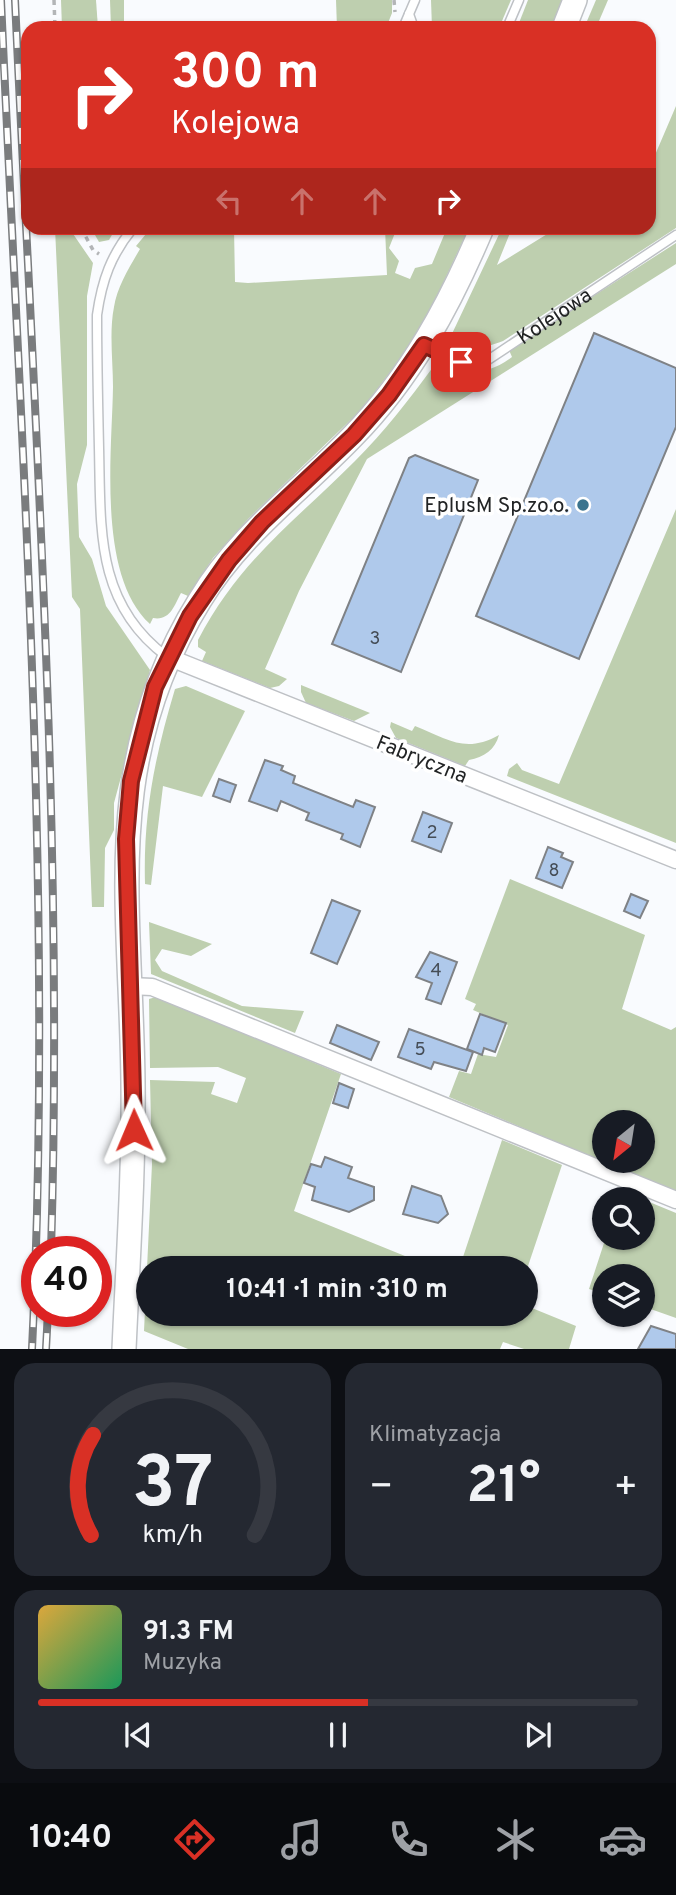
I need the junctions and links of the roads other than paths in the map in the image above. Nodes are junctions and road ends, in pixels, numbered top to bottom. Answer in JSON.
{"nodes":[{"id":1,"x":415,"y":0,"type":"edge"},
{"id":2,"x":519,"y":0,"type":"edge"},
{"id":3,"x":575,"y":0,"type":"edge"},
{"id":4,"x":409,"y":14,"type":"junction"},
{"id":5,"x":406,"y":21,"type":"edge"},
{"id":6,"x":412,"y":21,"type":"edge"},
{"id":7,"x":510,"y":21,"type":"edge"},
{"id":8,"x":567,"y":21,"type":"edge"},
{"id":9,"x":128,"y":235,"type":"edge"},
{"id":10,"x":479,"y":235,"type":"edge"},
{"id":11,"x":676,"y":235,"type":"edge"},
{"id":12,"x":424,"y":345,"type":"junction"},
{"id":13,"x":168,"y":657,"type":"junction"},
{"id":14,"x":676,"y":860,"type":"edge"},
{"id":15,"x":130,"y":986,"type":"junction"},
{"id":16,"x":676,"y":1200,"type":"edge"},
{"id":17,"x":124,"y":1349,"type":"edge"}],
"edges":[{"from":1,"to":4,"type":"lane"},
{"from":2,"to":7,"type":"lane"},
{"from":3,"to":8,"type":"street"},
{"from":4,"to":5,"type":"lane"},
{"from":4,"to":6,"type":"lane"},
{"from":9,"to":13,"type":"lane"},
{"from":10,"to":12,"type":"street"},
{"from":11,"to":12,"type":"lane","name":"Kolejowa"},
{"from":12,"to":13,"type":"street"},
{"from":13,"to":14,"type":"street","name":"Fabryczna"},
{"from":13,"to":15,"type":"street"},
{"from":15,"to":16,"type":"street"},
{"from":15,"to":17,"type":"street"}]}
